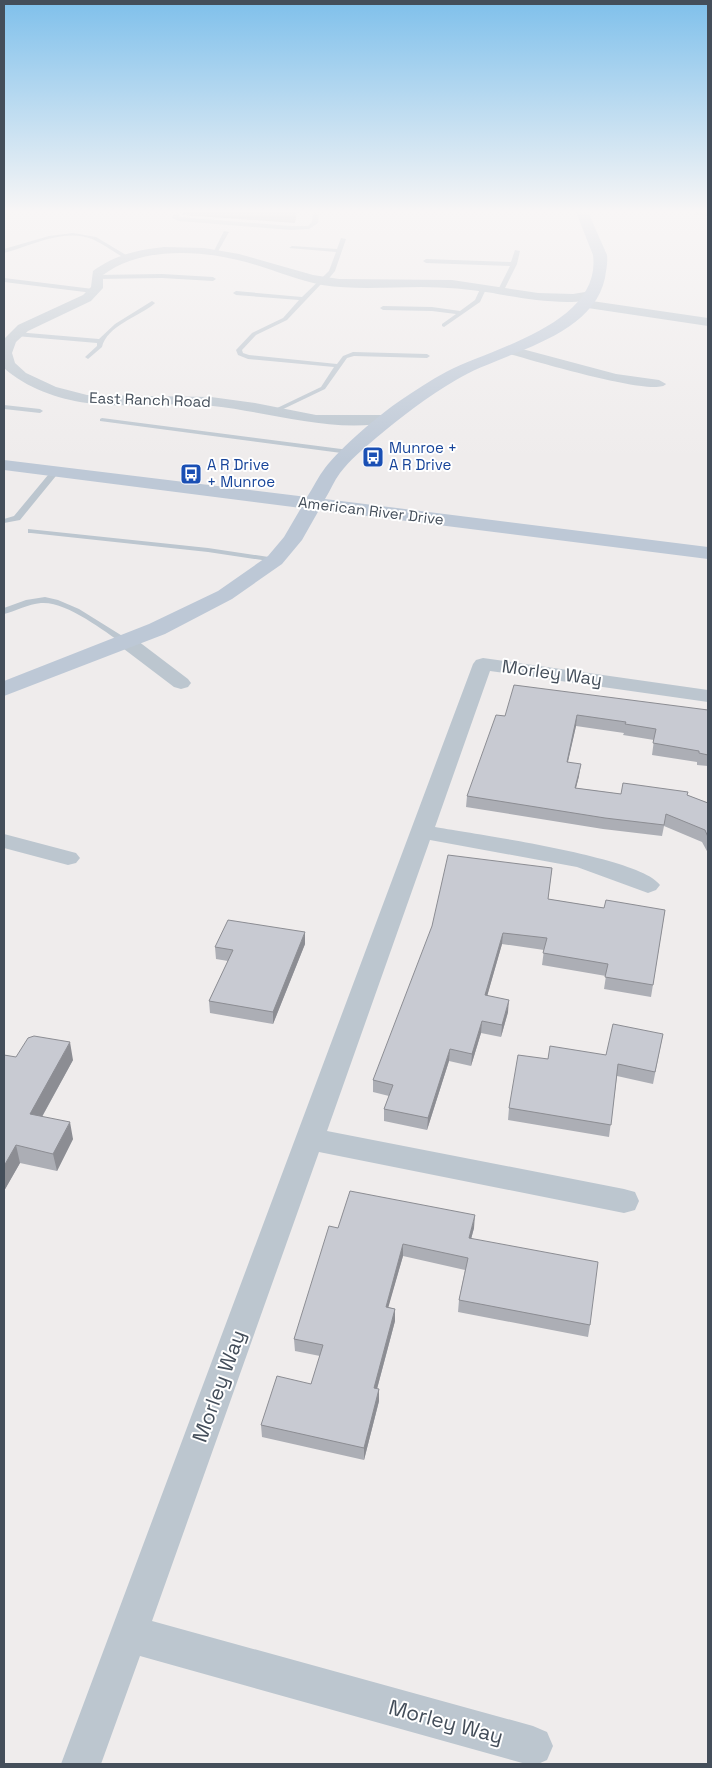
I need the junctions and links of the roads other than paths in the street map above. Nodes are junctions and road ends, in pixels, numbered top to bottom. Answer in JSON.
{"nodes":[{"id":1,"x":90,"y":295,"type":"edge"},
{"id":2,"x":253,"y":295,"type":"edge"},
{"id":3,"x":309,"y":295,"type":"edge"},
{"id":4,"x":481,"y":295,"type":"edge"},
{"id":5,"x":523,"y":295,"type":"edge"},
{"id":6,"x":590,"y":295,"type":"edge"},
{"id":7,"x":530,"y":296,"type":"junction"},
{"id":8,"x":304,"y":299,"type":"junction"},
{"id":9,"x":588,"y":300,"type":"junction"},
{"id":10,"x":152,"y":303,"type":"dead end"},
{"id":11,"x":383,"y":308,"type":"dead end"},
{"id":12,"x":461,"y":313,"type":"junction"},
{"id":13,"x":573,"y":316,"type":"junction"},
{"id":14,"x":708,"y":322,"type":"edge"},
{"id":15,"x":444,"y":325,"type":"dead end"},
{"id":16,"x":16,"y":334,"type":"junction"},
{"id":17,"x":100,"y":341,"type":"junction"},
{"id":18,"x":511,"y":350,"type":"junction"},
{"id":19,"x":427,"y":356,"type":"dead end"},
{"id":20,"x":88,"y":357,"type":"dead end"},
{"id":21,"x":339,"y":366,"type":"junction"},
{"id":22,"x":659,"y":384,"type":"dead end"},
{"id":23,"x":4,"y":407,"type":"edge"},
{"id":24,"x":40,"y":411,"type":"dead end"},
{"id":25,"x":275,"y":411,"type":"junction"},
{"id":26,"x":389,"y":418,"type":"junction"},
{"id":27,"x":316,"y":419,"type":"junction"},
{"id":28,"x":102,"y":420,"type":"dead end"},
{"id":29,"x":352,"y":448,"type":"junction"},
{"id":30,"x":4,"y":464,"type":"edge"},
{"id":31,"x":56,"y":471,"type":"junction"},
{"id":32,"x":311,"y":504,"type":"junction"},
{"id":33,"x":4,"y":522,"type":"edge"},
{"id":34,"x":31,"y":531,"type":"dead end"},
{"id":35,"x":708,"y":553,"type":"edge"},
{"id":36,"x":275,"y":560,"type":"junction"},
{"id":37,"x":4,"y":611,"type":"edge"},
{"id":38,"x":127,"y":642,"type":"junction"},
{"id":39,"x":181,"y":683,"type":"dead end"},
{"id":40,"x":4,"y":689,"type":"edge"},
{"id":41,"x":708,"y":696,"type":"edge"},
{"id":42,"x":422,"y":832,"type":"junction"},
{"id":43,"x":4,"y":841,"type":"edge"},
{"id":44,"x":68,"y":858,"type":"dead end"},
{"id":45,"x":648,"y":885,"type":"dead end"},
{"id":46,"x":309,"y":1139,"type":"junction"},
{"id":47,"x":624,"y":1202,"type":"dead end"},
{"id":48,"x":128,"y":1634,"type":"junction"},
{"id":49,"x":533,"y":1746,"type":"dead end"},
{"id":50,"x":81,"y":1764,"type":"edge"}],
"edges":[{"from":1,"to":16,"type":"street"},
{"from":2,"to":8,"type":"lane"},
{"from":3,"to":8,"type":"lane"},
{"from":4,"to":12,"type":"lane"},
{"from":5,"to":7,"type":"street"},
{"from":6,"to":9,"type":"street"},
{"from":7,"to":9,"type":"street"},
{"from":7,"to":13,"type":"street"},
{"from":8,"to":21,"type":"lane"},
{"from":9,"to":13,"type":"street"},
{"from":9,"to":14,"type":"street"},
{"from":10,"to":17,"type":"lane"},
{"from":11,"to":12,"type":"lane"},
{"from":12,"to":15,"type":"lane"},
{"from":13,"to":18,"type":"street"},
{"from":16,"to":17,"type":"lane"},
{"from":16,"to":25,"type":"street","name":"East Ranch Road"},
{"from":17,"to":20,"type":"lane"},
{"from":18,"to":22,"type":"street"},
{"from":18,"to":26,"type":"street"},
{"from":19,"to":21,"type":"lane"},
{"from":21,"to":25,"type":"lane"},
{"from":23,"to":24,"type":"lane"},
{"from":25,"to":27,"type":"street","name":"East Ranch Road"},
{"from":26,"to":27,"type":"street","name":"East Ranch Road"},
{"from":26,"to":29,"type":"street"},
{"from":27,"to":29,"type":"street","name":"East Ranch Road"},
{"from":28,"to":29,"type":"lane"},
{"from":29,"to":32,"type":"street"},
{"from":30,"to":31,"type":"street","name":"American River Drive"},
{"from":31,"to":32,"type":"street","name":"American River Drive"},
{"from":31,"to":33,"type":"lane"},
{"from":32,"to":35,"type":"street","name":"American River Drive"},
{"from":32,"to":36,"type":"street"},
{"from":34,"to":36,"type":"lane"},
{"from":36,"to":38,"type":"street"},
{"from":37,"to":38,"type":"lane"},
{"from":38,"to":39,"type":"street"},
{"from":38,"to":40,"type":"street"},
{"from":41,"to":42,"type":"street","name":"Morley Way"},
{"from":42,"to":45,"type":"street"},
{"from":42,"to":46,"type":"street","name":"Morley Way"},
{"from":43,"to":44,"type":"street"},
{"from":46,"to":47,"type":"street"},
{"from":46,"to":48,"type":"street","name":"Morley Way"},
{"from":48,"to":49,"type":"street","name":"Morley Way"},
{"from":48,"to":50,"type":"street","name":"Morley Way"}]}
